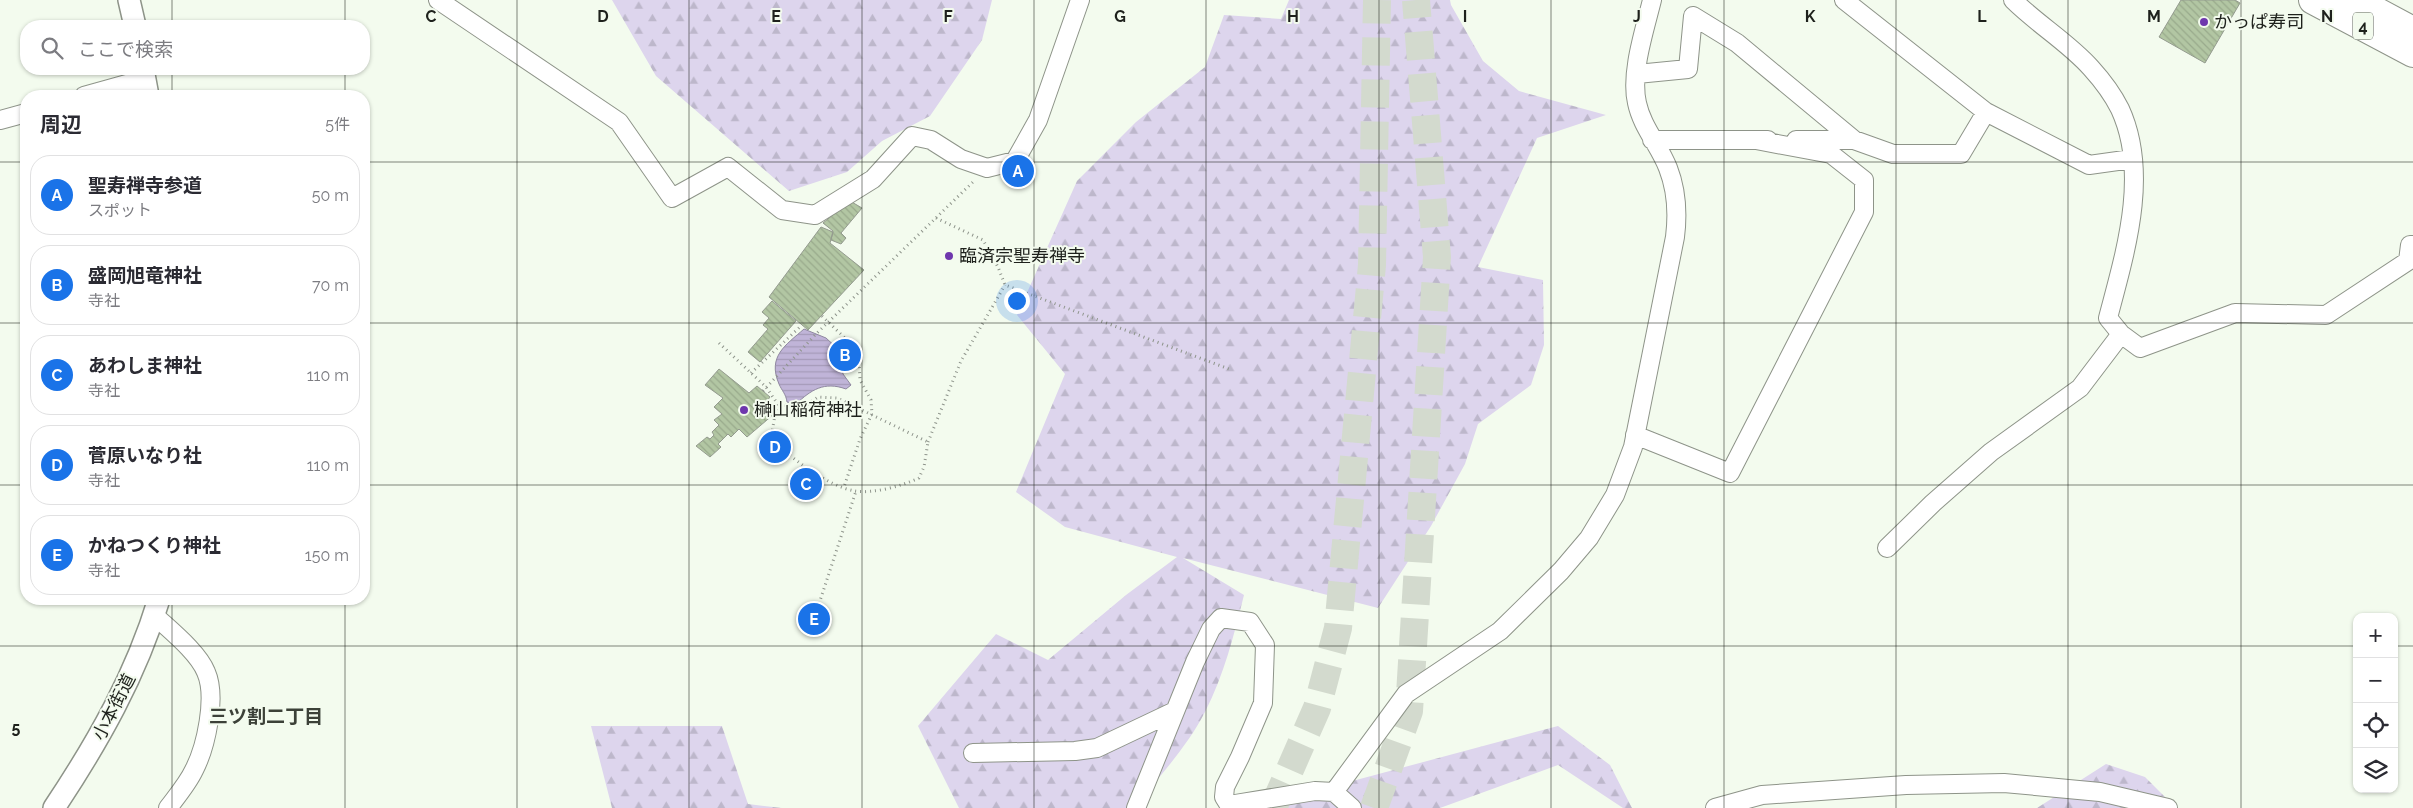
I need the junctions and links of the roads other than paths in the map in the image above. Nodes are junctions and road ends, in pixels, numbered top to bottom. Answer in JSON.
{"nodes":[{"id":1,"x":129,"y":0,"type":"edge"},
{"id":2,"x":438,"y":0,"type":"edge"},
{"id":3,"x":1080,"y":0,"type":"edge"},
{"id":4,"x":1652,"y":0,"type":"edge"},
{"id":5,"x":1844,"y":0,"type":"edge"},
{"id":6,"x":2013,"y":0,"type":"edge"},
{"id":7,"x":2313,"y":0,"type":"edge"},
{"id":8,"x":2355,"y":0,"type":"edge"},
{"id":9,"x":134,"y":20,"type":"edge"},
{"id":10,"x":2413,"y":31,"type":"edge"},
{"id":11,"x":2413,"y":53,"type":"edge"},
{"id":12,"x":1637,"y":74,"type":"junction"},
{"id":13,"x":145,"y":82,"type":"edge"},
{"id":14,"x":110,"y":90,"type":"edge"},
{"id":15,"x":1986,"y":112,"type":"junction"},
{"id":16,"x":20,"y":115,"type":"edge"},
{"id":17,"x":0,"y":120,"type":"edge"},
{"id":18,"x":1652,"y":140,"type":"junction"},
{"id":19,"x":1756,"y":140,"type":"junction"},
{"id":20,"x":1854,"y":140,"type":"junction"},
{"id":21,"x":2132,"y":159,"type":"junction"},
{"id":22,"x":2413,"y":245,"type":"edge"},
{"id":23,"x":2121,"y":334,"type":"junction"},
{"id":24,"x":1635,"y":435,"type":"junction"},
{"id":25,"x":1887,"y":548,"type":"dead end"},
{"id":26,"x":157,"y":607,"type":"edge"},
{"id":27,"x":1175,"y":711,"type":"junction"},
{"id":28,"x":972,"y":753,"type":"dead end"},
{"id":29,"x":1334,"y":792,"type":"junction"},
{"id":30,"x":1294,"y":801,"type":"edge"},
{"id":31,"x":54,"y":808,"type":"edge"},
{"id":32,"x":168,"y":808,"type":"edge"},
{"id":33,"x":1136,"y":808,"type":"edge"},
{"id":34,"x":1352,"y":808,"type":"edge"},
{"id":35,"x":1715,"y":808,"type":"edge"},
{"id":36,"x":2168,"y":808,"type":"edge"}],
"edges":[{"from":1,"to":9,"type":"street"},
{"from":2,"to":3,"type":"street"},
{"from":4,"to":12,"type":"street"},
{"from":5,"to":15,"type":"street"},
{"from":6,"to":21,"type":"street"},
{"from":7,"to":11,"type":"highway","number":"4"},
{"from":8,"to":10,"type":"highway","number":"4"},
{"from":12,"to":18,"type":"street"},
{"from":12,"to":20,"type":"street"},
{"from":13,"to":14,"type":"street"},
{"from":15,"to":20,"type":"street"},
{"from":15,"to":21,"type":"street"},
{"from":16,"to":17,"type":"street"},
{"from":18,"to":19,"type":"street"},
{"from":18,"to":24,"type":"street"},
{"from":19,"to":20,"type":"street"},
{"from":19,"to":24,"type":"street"},
{"from":21,"to":23,"type":"street"},
{"from":22,"to":23,"type":"street"},
{"from":23,"to":25,"type":"street"},
{"from":24,"to":29,"type":"street"},
{"from":26,"to":31,"type":"street","name":"小本街道"},
{"from":26,"to":32,"type":"street"},
{"from":27,"to":28,"type":"street"},
{"from":27,"to":30,"type":"street"},
{"from":27,"to":33,"type":"street"},
{"from":29,"to":30,"type":"street"},
{"from":29,"to":34,"type":"street"},
{"from":35,"to":36,"type":"street"}]}
